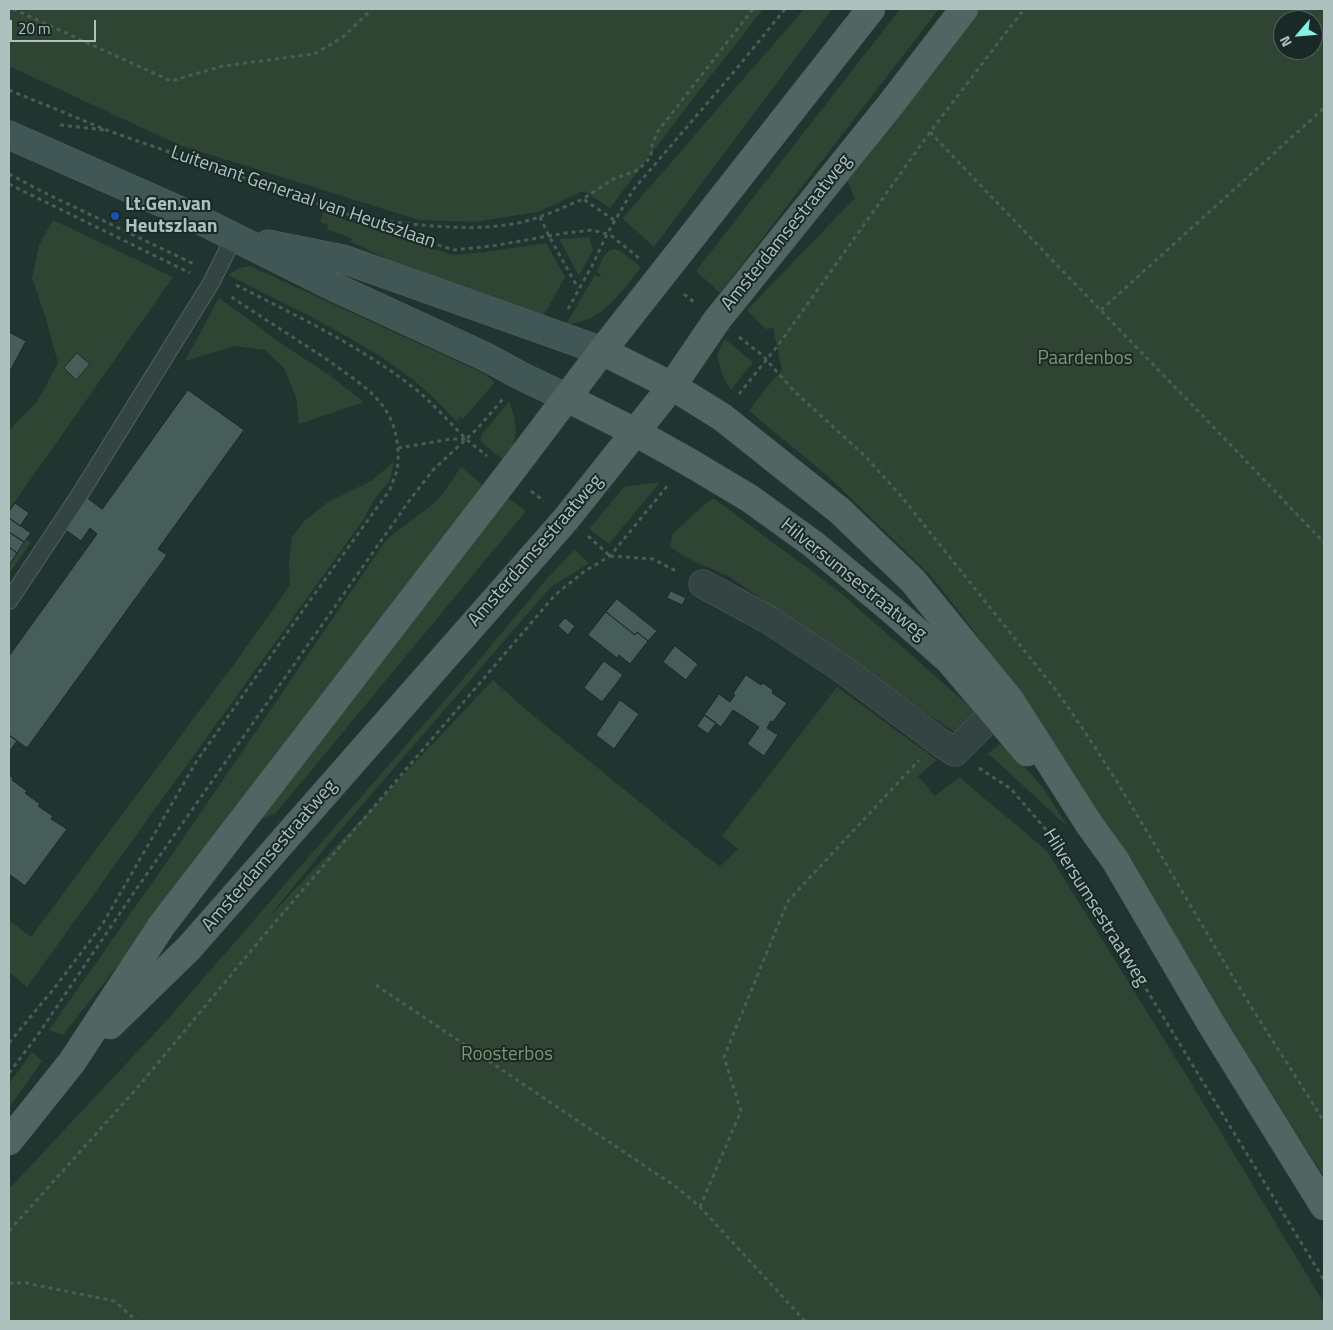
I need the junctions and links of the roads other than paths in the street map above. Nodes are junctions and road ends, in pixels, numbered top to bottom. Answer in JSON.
{"nodes":[{"id":1,"x":871,"y":9,"type":"edge"},
{"id":2,"x":964,"y":9,"type":"edge"},
{"id":3,"x":9,"y":135,"type":"edge"},
{"id":4,"x":234,"y":237,"type":"junction"},
{"id":5,"x":602,"y":351,"type":"junction"},
{"id":6,"x":672,"y":386,"type":"junction"},
{"id":7,"x":567,"y":398,"type":"junction"},
{"id":8,"x":635,"y":432,"type":"junction"},
{"id":9,"x":703,"y":584,"type":"road end"},
{"id":10,"x":9,"y":601,"type":"edge"},
{"id":11,"x":1002,"y":707,"type":"junction"},
{"id":12,"x":72,"y":1062,"type":"junction"},
{"id":13,"x":9,"y":1141,"type":"edge"},
{"id":14,"x":1324,"y":1206,"type":"edge"}],
"edges":[{"from":1,"to":5,"type":"main road","name":"Amsterdamsestraatweg"},
{"from":2,"to":6,"type":"main road","name":"Amsterdamsestraatweg"},
{"from":3,"to":4,"type":"main road"},
{"from":4,"to":5,"type":"main road"},
{"from":4,"to":7,"type":"main road"},
{"from":4,"to":10,"type":"lane"},
{"from":5,"to":6,"type":"main road"},
{"from":5,"to":7,"type":"main road","name":"Amsterdamsestraatweg"},
{"from":6,"to":8,"type":"main road","name":"Amsterdamsestraatweg"},
{"from":6,"to":11,"type":"main road","name":"Hilversumsestraatweg"},
{"from":7,"to":8,"type":"main road","name":"Hilversumsestraatweg"},
{"from":7,"to":12,"type":"main road","name":"Amsterdamsestraatweg"},
{"from":8,"to":11,"type":"main road","name":"Hilversumsestraatweg"},
{"from":8,"to":12,"type":"main road","name":"Amsterdamsestraatweg"},
{"from":9,"to":11,"type":"street"},
{"from":11,"to":14,"type":"main road","name":"Hilversumsestraatweg"},
{"from":12,"to":13,"type":"main road","name":"Amsterdamsestraatweg"}]}
